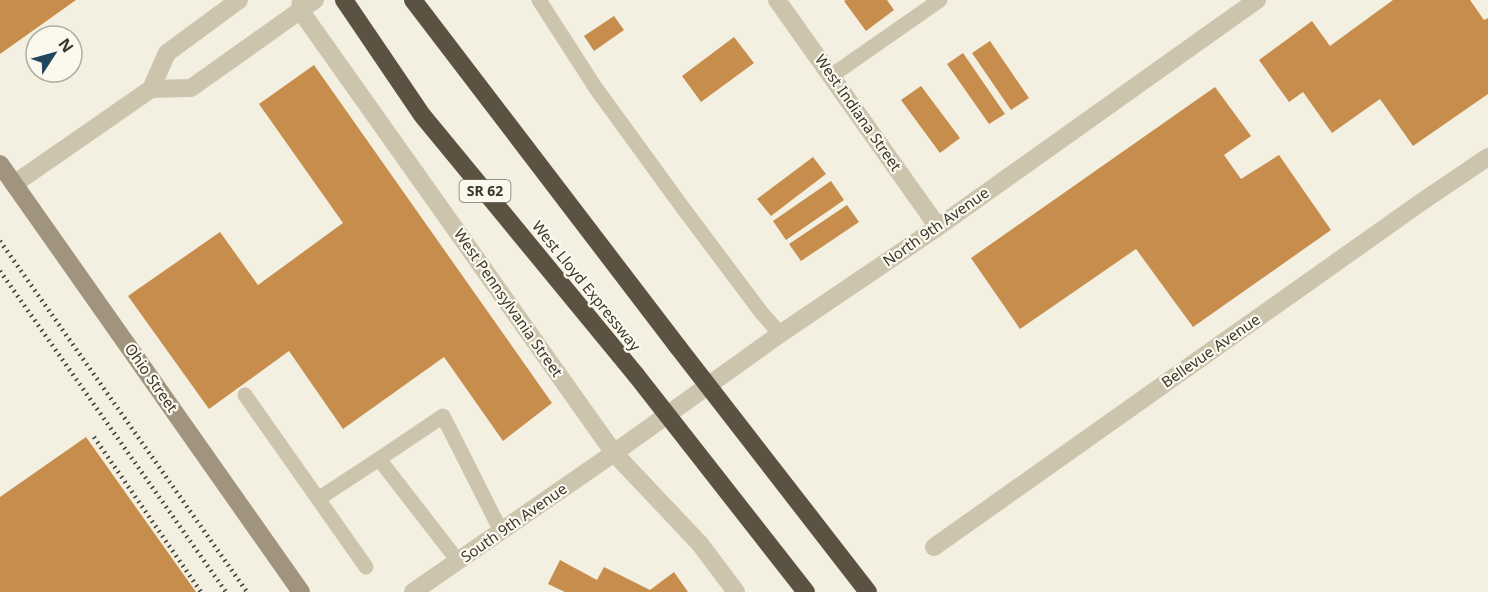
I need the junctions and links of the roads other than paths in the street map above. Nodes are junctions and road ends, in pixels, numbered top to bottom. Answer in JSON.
{"nodes":[{"id":1,"x":239,"y":0,"type":"edge"},
{"id":2,"x":344,"y":0,"type":"edge"},
{"id":3,"x":413,"y":0,"type":"edge"},
{"id":4,"x":539,"y":0,"type":"edge"},
{"id":5,"x":777,"y":0,"type":"edge"},
{"id":6,"x":940,"y":0,"type":"edge"},
{"id":7,"x":305,"y":3,"type":"edge"},
{"id":8,"x":1246,"y":3,"type":"edge"},
{"id":9,"x":831,"y":75,"type":"junction"},
{"id":10,"x":151,"y":88,"type":"junction"},
{"id":11,"x":1488,"y":157,"type":"edge"},
{"id":12,"x":0,"y":164,"type":"edge"},
{"id":13,"x":14,"y":184,"type":"junction"},
{"id":14,"x":938,"y":227,"type":"junction"},
{"id":15,"x":780,"y":334,"type":"junction"},
{"id":16,"x":245,"y":395,"type":"dead end"},
{"id":17,"x":614,"y":453,"type":"junction"},
{"id":18,"x":379,"y":459,"type":"junction"},
{"id":19,"x":318,"y":499,"type":"junction"},
{"id":20,"x":501,"y":531,"type":"junction"},
{"id":21,"x":934,"y":547,"type":"dead end"},
{"id":22,"x":458,"y":561,"type":"junction"},
{"id":23,"x":366,"y":567,"type":"dead end"},
{"id":24,"x":301,"y":592,"type":"edge"},
{"id":25,"x":413,"y":592,"type":"edge"},
{"id":26,"x":736,"y":592,"type":"edge"},
{"id":27,"x":806,"y":592,"type":"edge"},
{"id":28,"x":868,"y":592,"type":"edge"}],
"edges":[{"from":1,"to":10,"type":"street"},
{"from":2,"to":27,"type":"highway","name":"West Lloyd Expressway","number":"SR 62","bridge":true},
{"from":3,"to":28,"type":"highway","bridge":true},
{"from":4,"to":15,"type":"lane"},
{"from":5,"to":9,"type":"street","name":"West Indiana Street"},
{"from":6,"to":9,"type":"lane"},
{"from":7,"to":10,"type":"street"},
{"from":7,"to":17,"type":"street","name":"West Pennsylvania Street"},
{"from":8,"to":14,"type":"street","name":"North 9th Avenue"},
{"from":9,"to":14,"type":"street","name":"West Indiana Street"},
{"from":10,"to":13,"type":"street"},
{"from":11,"to":21,"type":"street","name":"Bellevue Avenue"},
{"from":12,"to":13,"type":"street","name":"Ohio Street"},
{"from":13,"to":24,"type":"street","name":"Ohio Street"},
{"from":14,"to":15,"type":"street","name":"North 9th Avenue"},
{"from":15,"to":17,"type":"street","name":"North 9th Avenue"},
{"from":16,"to":19,"type":"lane"},
{"from":17,"to":20,"type":"street","name":"South 9th Avenue"},
{"from":17,"to":26,"type":"street","name":"West Pennsylvania Street"},
{"from":18,"to":19,"type":"lane"},
{"from":18,"to":20,"type":"lane"},
{"from":18,"to":22,"type":"lane"},
{"from":19,"to":23,"type":"lane"},
{"from":20,"to":22,"type":"street","name":"South 9th Avenue"},
{"from":22,"to":25,"type":"street","name":"South 9th Avenue"}]}
